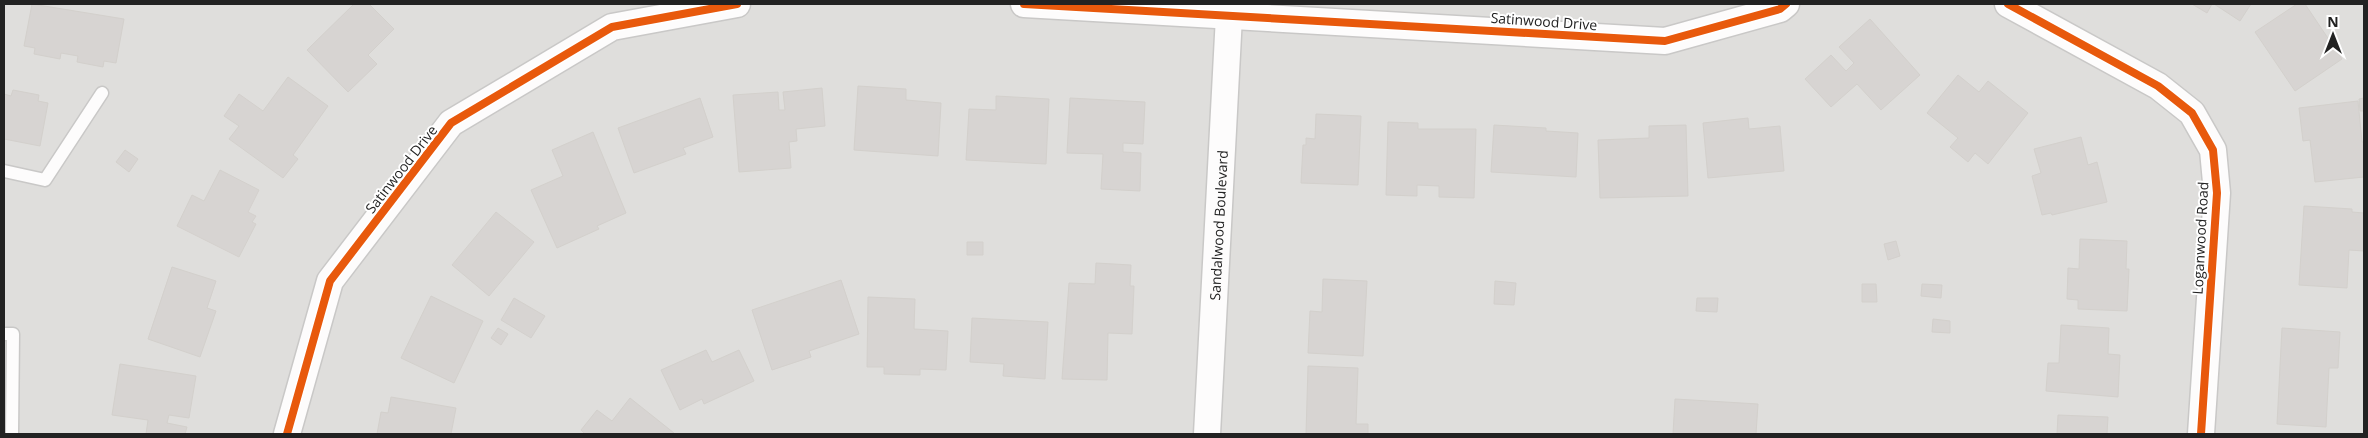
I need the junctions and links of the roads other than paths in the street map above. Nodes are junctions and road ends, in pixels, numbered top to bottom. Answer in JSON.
{"nodes":[{"id":1,"x":737,"y":4,"type":"edge"},
{"id":2,"x":1024,"y":4,"type":"edge"},
{"id":3,"x":1786,"y":4,"type":"edge"},
{"id":4,"x":2008,"y":4,"type":"edge"},
{"id":5,"x":1230,"y":16,"type":"junction"},
{"id":6,"x":102,"y":93,"type":"dead end"},
{"id":7,"x":4,"y":171,"type":"edge"},
{"id":8,"x":4,"y":334,"type":"edge"},
{"id":9,"x":12,"y":434,"type":"edge"},
{"id":10,"x":287,"y":434,"type":"edge"},
{"id":11,"x":1207,"y":434,"type":"edge"},
{"id":12,"x":2201,"y":434,"type":"edge"}],
"edges":[{"from":1,"to":10,"type":"street","name":"Satinwood Drive"},
{"from":2,"to":5,"type":"street","name":"Satinwood Drive"},
{"from":3,"to":5,"type":"street","name":"Satinwood Drive"},
{"from":4,"to":12,"type":"street","name":"Loganwood Road"},
{"from":5,"to":11,"type":"street","name":"Sandalwood Boulevard"},
{"from":6,"to":7,"type":"lane"},
{"from":8,"to":9,"type":"lane"}]}
